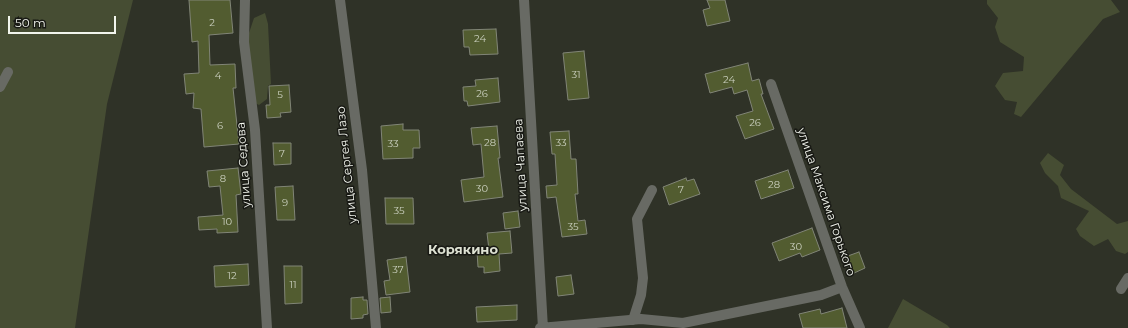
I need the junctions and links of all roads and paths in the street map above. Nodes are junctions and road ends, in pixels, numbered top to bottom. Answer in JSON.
{"nodes":[{"id":1,"x":245,"y":0,"type":"edge"},
{"id":2,"x":340,"y":0,"type":"edge"},
{"id":3,"x":524,"y":0,"type":"edge"},
{"id":4,"x":8,"y":72,"type":"dead end"},
{"id":5,"x":771,"y":84,"type":"dead end"},
{"id":6,"x":0,"y":87,"type":"edge"},
{"id":7,"x":652,"y":190,"type":"dead end"},
{"id":8,"x":1128,"y":278,"type":"edge"},
{"id":9,"x":842,"y":287,"type":"junction"},
{"id":10,"x":1121,"y":289,"type":"dead end"},
{"id":11,"x":633,"y":320,"type":"junction"},
{"id":12,"x":683,"y":326,"type":"edge"},
{"id":13,"x":267,"y":328,"type":"edge"},
{"id":14,"x":376,"y":328,"type":"edge"},
{"id":15,"x":542,"y":328,"type":"edge"},
{"id":16,"x":860,"y":328,"type":"edge"}],
"edges":[{"from":1,"to":13,"type":"street","name":"улица Седова"},
{"from":2,"to":14,"type":"street","name":"улица Сергея Лазо"},
{"from":3,"to":15,"type":"street","name":"улица Чапаева"},
{"from":4,"to":6,"type":"street"},
{"from":5,"to":9,"type":"street","name":"улица Максима Горького"},
{"from":7,"to":11,"type":"street"},
{"from":8,"to":10,"type":"street"},
{"from":9,"to":12,"type":"street"},
{"from":9,"to":16,"type":"street","name":"улица Максима Горького"},
{"from":11,"to":12,"type":"street"},
{"from":11,"to":15,"type":"street"}]}
